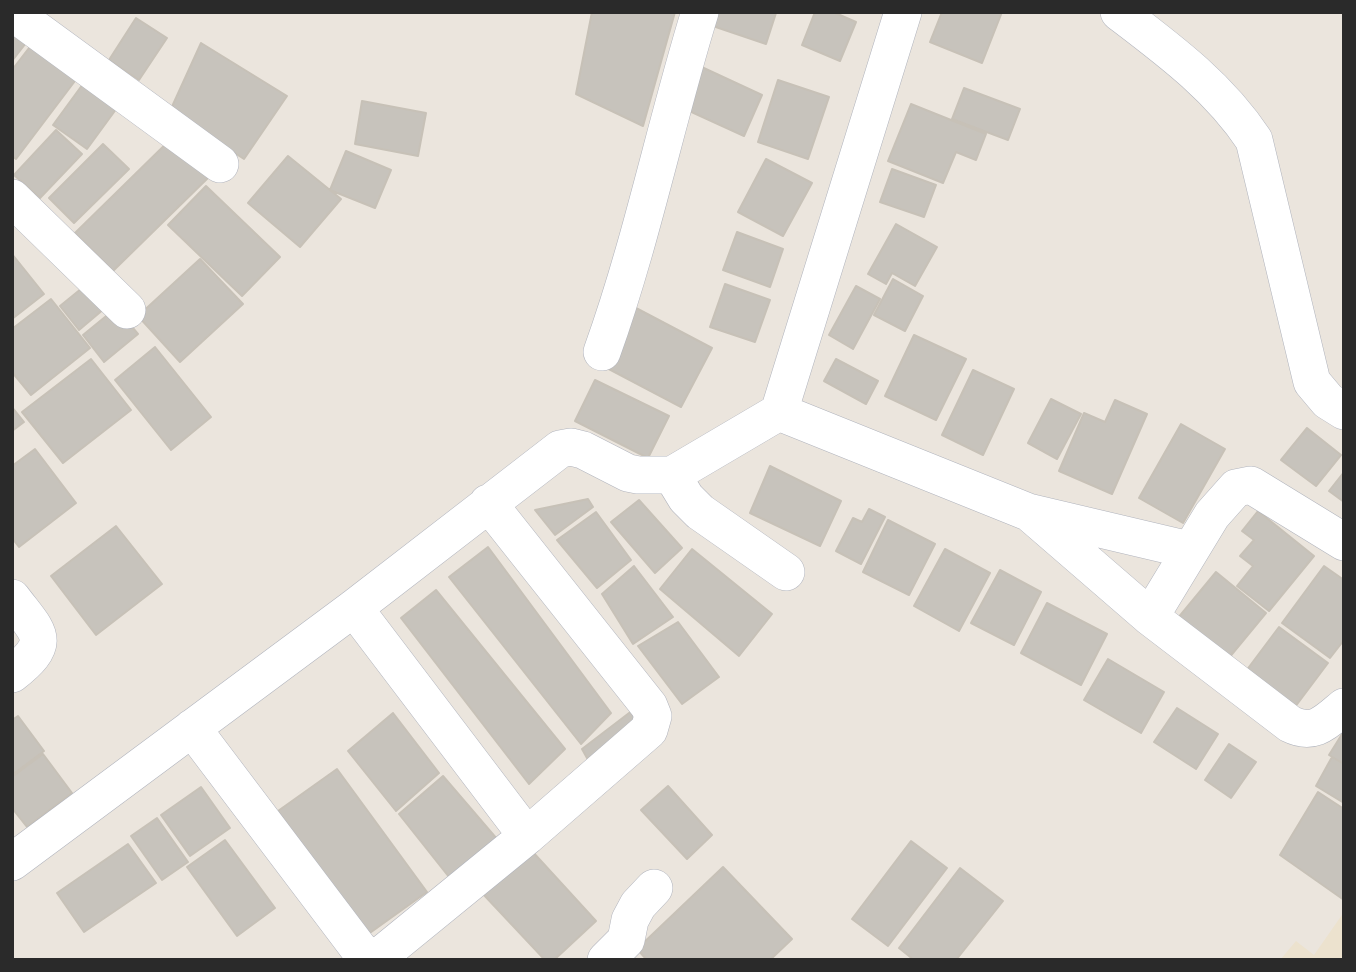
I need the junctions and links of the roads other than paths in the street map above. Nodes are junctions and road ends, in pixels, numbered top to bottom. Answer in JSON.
{"nodes":[{"id":1,"x":12,"y":12,"type":"edge"},
{"id":2,"x":700,"y":12,"type":"edge"},
{"id":3,"x":903,"y":12,"type":"edge"},
{"id":4,"x":1119,"y":12,"type":"edge"},
{"id":5,"x":220,"y":164,"type":"dead end"},
{"id":6,"x":12,"y":198,"type":"edge"},
{"id":7,"x":127,"y":310,"type":"dead end"},
{"id":8,"x":602,"y":352,"type":"dead end"},
{"id":9,"x":1344,"y":411,"type":"edge"},
{"id":10,"x":779,"y":412,"type":"junction"},
{"id":11,"x":672,"y":475,"type":"junction"},
{"id":12,"x":488,"y":503,"type":"junction"},
{"id":13,"x":1028,"y":512,"type":"junction"},
{"id":14,"x":1344,"y":542,"type":"edge"},
{"id":15,"x":1189,"y":550,"type":"junction"},
{"id":16,"x":786,"y":572,"type":"dead end"},
{"id":17,"x":12,"y":598,"type":"edge"},
{"id":18,"x":354,"y":608,"type":"junction"},
{"id":19,"x":1150,"y":617,"type":"junction"},
{"id":20,"x":12,"y":674,"type":"edge"},
{"id":21,"x":1344,"y":707,"type":"edge"},
{"id":22,"x":192,"y":728,"type":"junction"},
{"id":23,"x":527,"y":836,"type":"junction"},
{"id":24,"x":12,"y":862,"type":"edge"},
{"id":25,"x":654,"y":888,"type":"dead end"},
{"id":26,"x":621,"y":955,"type":"edge"},
{"id":27,"x":374,"y":960,"type":"edge"}],
"edges":[{"from":1,"to":5,"type":"street"},
{"from":2,"to":8,"type":"street"},
{"from":3,"to":10,"type":"street"},
{"from":4,"to":9,"type":"street"},
{"from":6,"to":7,"type":"street"},
{"from":10,"to":11,"type":"street"},
{"from":10,"to":13,"type":"street"},
{"from":11,"to":12,"type":"street"},
{"from":11,"to":16,"type":"street"},
{"from":12,"to":18,"type":"street"},
{"from":12,"to":23,"type":"street"},
{"from":13,"to":15,"type":"street"},
{"from":13,"to":19,"type":"street"},
{"from":14,"to":15,"type":"street"},
{"from":15,"to":19,"type":"street"},
{"from":17,"to":20,"type":"street"},
{"from":18,"to":22,"type":"street"},
{"from":18,"to":23,"type":"street"},
{"from":19,"to":21,"type":"street"},
{"from":22,"to":24,"type":"street"},
{"from":22,"to":27,"type":"street"},
{"from":23,"to":27,"type":"street"},
{"from":25,"to":26,"type":"street"}]}
